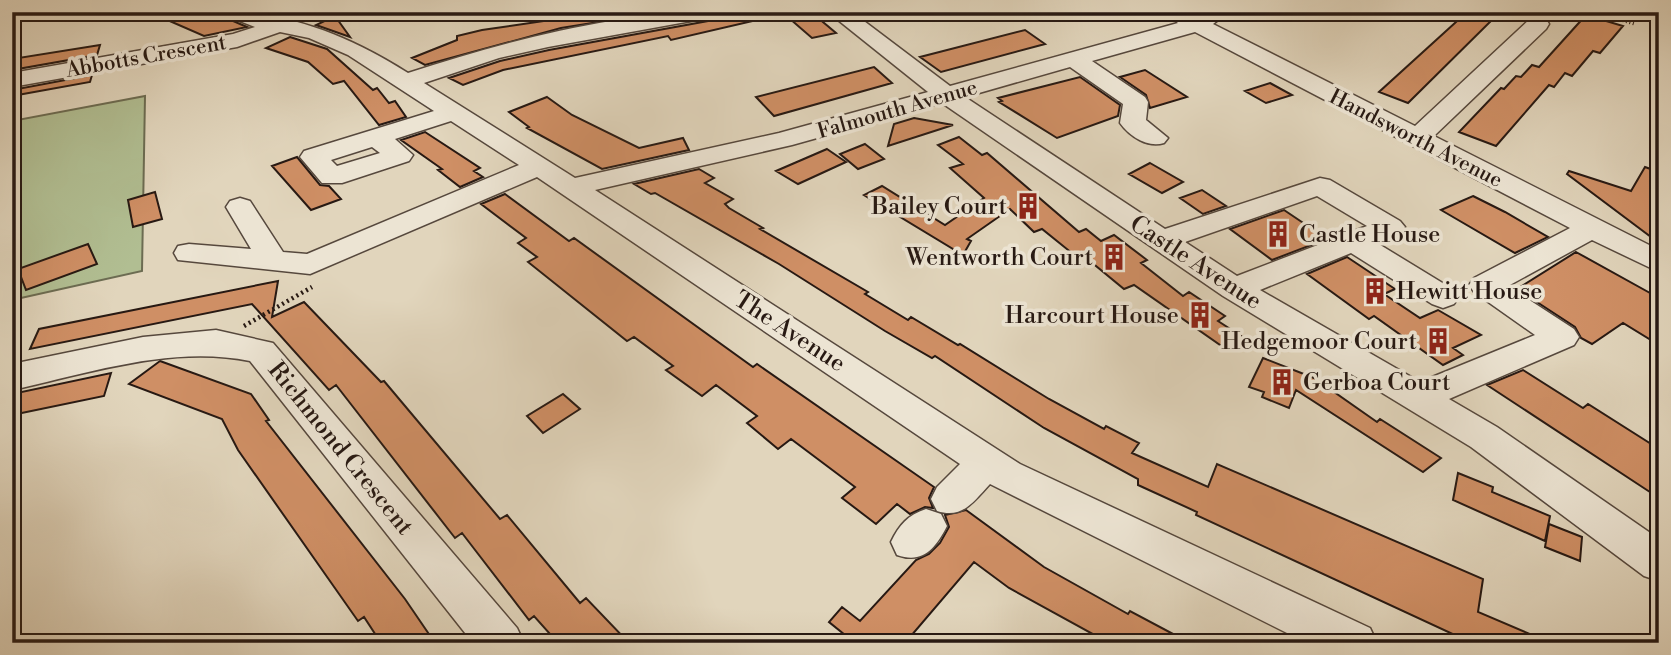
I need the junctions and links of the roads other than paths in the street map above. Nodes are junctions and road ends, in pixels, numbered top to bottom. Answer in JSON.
{"nodes":[{"id":1,"x":234,"y":12,"type":"edge"},
{"id":2,"x":708,"y":12,"type":"edge"},
{"id":3,"x":838,"y":12,"type":"edge"},
{"id":4,"x":1173,"y":12,"type":"edge"},
{"id":5,"x":1208,"y":18,"type":"edge"},
{"id":6,"x":1538,"y":24,"type":"dead end"},
{"id":7,"x":278,"y":26,"type":"junction"},
{"id":8,"x":1073,"y":60,"type":"junction"},
{"id":9,"x":12,"y":80,"type":"edge"},
{"id":10,"x":406,"y":81,"type":"junction"},
{"id":11,"x":946,"y":95,"type":"junction"},
{"id":12,"x":455,"y":112,"type":"junction"},
{"id":13,"x":1133,"y":123,"type":"junction"},
{"id":14,"x":1108,"y":130,"type":"dead end"},
{"id":15,"x":376,"y":138,"type":"dead end"},
{"id":16,"x":1155,"y":138,"type":"dead end"},
{"id":17,"x":1416,"y":139,"type":"junction"},
{"id":18,"x":538,"y":167,"type":"junction"},
{"id":19,"x":571,"y":187,"type":"junction"},
{"id":20,"x":240,"y":207,"type":"dead end"},
{"id":21,"x":1592,"y":228,"type":"junction"},
{"id":22,"x":1162,"y":240,"type":"junction"},
{"id":23,"x":1354,"y":242,"type":"junction"},
{"id":24,"x":189,"y":253,"type":"dead end"},
{"id":25,"x":274,"y":261,"type":"junction"},
{"id":26,"x":1659,"y":262,"type":"edge"},
{"id":27,"x":1234,"y":289,"type":"junction"},
{"id":28,"x":1443,"y":298,"type":"dead end"},
{"id":29,"x":12,"y":377,"type":"edge"},
{"id":30,"x":1420,"y":397,"type":"junction"},
{"id":31,"x":987,"y":462,"type":"junction"},
{"id":32,"x":929,"y":522,"type":"dead end"},
{"id":33,"x":1659,"y":563,"type":"edge"},
{"id":34,"x":1306,"y":632,"type":"edge"},
{"id":35,"x":501,"y":643,"type":"edge"},
{"id":36,"x":1354,"y":643,"type":"edge"}],
"edges":[{"from":1,"to":7,"type":"street","name":"The Avenue"},
{"from":2,"to":10,"type":"street"},
{"from":3,"to":11,"type":"street","name":"Castle Avenue"},
{"from":4,"to":5,"type":"street","name":"Handsworth Avenue"},
{"from":5,"to":8,"type":"street","name":"Falmouth Avenue"},
{"from":5,"to":17,"type":"street","name":"Handsworth Avenue"},
{"from":6,"to":17,"type":"street"},
{"from":7,"to":9,"type":"street","name":"Abbotts Crescent"},
{"from":7,"to":10,"type":"street","name":"The Avenue"},
{"from":8,"to":11,"type":"street","name":"Falmouth Avenue"},
{"from":8,"to":13,"type":"street"},
{"from":10,"to":12,"type":"street","name":"The Avenue"},
{"from":11,"to":19,"type":"street","name":"Falmouth Avenue"},
{"from":11,"to":22,"type":"street","name":"Castle Avenue"},
{"from":12,"to":15,"type":"street"},
{"from":12,"to":18,"type":"street","name":"The Avenue"},
{"from":13,"to":14,"type":"street"},
{"from":13,"to":16,"type":"street"},
{"from":17,"to":21,"type":"street","name":"Handsworth Avenue"},
{"from":18,"to":19,"type":"street","name":"The Avenue"},
{"from":18,"to":25,"type":"street"},
{"from":19,"to":31,"type":"street","name":"The Avenue"},
{"from":20,"to":25,"type":"street"},
{"from":21,"to":26,"type":"street","name":"Handsworth Avenue"},
{"from":21,"to":30,"type":"street"},
{"from":22,"to":23,"type":"lane"},
{"from":22,"to":27,"type":"street","name":"Castle Avenue"},
{"from":23,"to":27,"type":"lane"},
{"from":23,"to":28,"type":"street"},
{"from":24,"to":25,"type":"street"},
{"from":27,"to":30,"type":"street","name":"Castle Avenue"},
{"from":29,"to":35,"type":"street","name":"Richmond Crescent"},
{"from":30,"to":33,"type":"street","name":"Castle Avenue"},
{"from":31,"to":32,"type":"street"},
{"from":31,"to":34,"type":"street","name":"The Avenue"},
{"from":34,"to":36,"type":"street","name":"The Avenue"}]}
